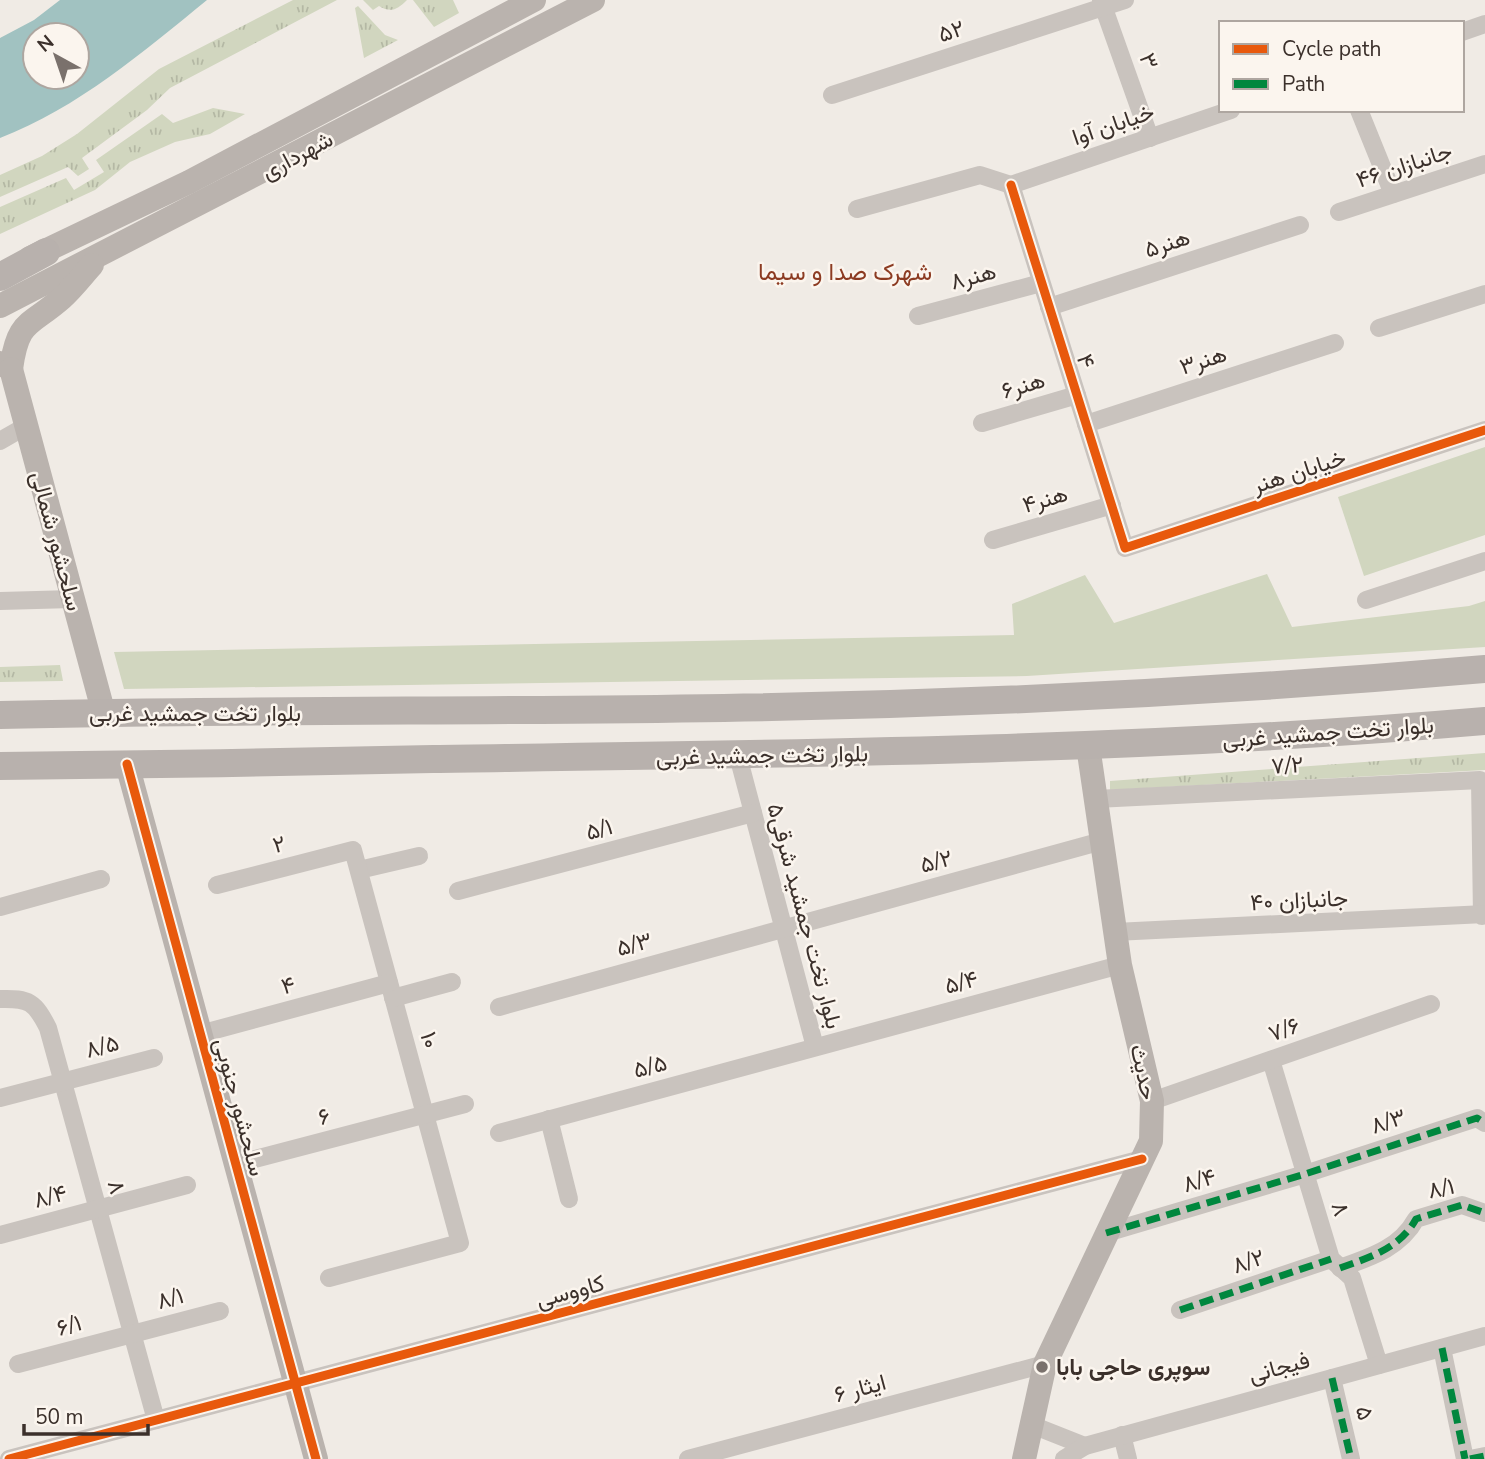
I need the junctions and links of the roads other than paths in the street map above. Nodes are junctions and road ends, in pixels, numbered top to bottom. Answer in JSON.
{"nodes":[{"id":1,"x":534,"y":0,"type":"edge"},
{"id":2,"x":593,"y":0,"type":"edge"},
{"id":3,"x":1125,"y":0,"type":"edge"},
{"id":4,"x":1103,"y":3,"type":"edge"},
{"id":5,"x":1485,"y":24,"type":"edge"},
{"id":6,"x":1464,"y":31,"type":"edge"},
{"id":7,"x":832,"y":95,"type":"dead end"},
{"id":8,"x":1225,"y":112,"type":"edge"},
{"id":9,"x":1360,"y":112,"type":"edge"},
{"id":10,"x":1150,"y":138,"type":"junction"},
{"id":11,"x":1485,"y":164,"type":"edge"},
{"id":12,"x":1010,"y":185,"type":"junction"},
{"id":13,"x":1392,"y":194,"type":"junction"},
{"id":14,"x":857,"y":209,"type":"dead end"},
{"id":15,"x":1339,"y":212,"type":"dead end"},
{"id":16,"x":1300,"y":225,"type":"dead end"},
{"id":17,"x":46,"y":252,"type":"junction"},
{"id":18,"x":101,"y":255,"type":"junction"},
{"id":19,"x":0,"y":268,"type":"edge"},
{"id":20,"x":0,"y":277,"type":"edge"},
{"id":21,"x":1041,"y":283,"type":"junction"},
{"id":22,"x":1485,"y":294,"type":"edge"},
{"id":23,"x":0,"y":306,"type":"edge"},
{"id":24,"x":1049,"y":307,"type":"junction"},
{"id":25,"x":918,"y":316,"type":"dead end"},
{"id":26,"x":1379,"y":328,"type":"dead end"},
{"id":27,"x":1335,"y":343,"type":"dead end"},
{"id":28,"x":5,"y":366,"type":"edge"},
{"id":29,"x":1077,"y":395,"type":"junction"},
{"id":30,"x":982,"y":423,"type":"dead end"},
{"id":31,"x":1086,"y":424,"type":"junction"},
{"id":32,"x":26,"y":426,"type":"junction"},
{"id":33,"x":1485,"y":430,"type":"edge"},
{"id":34,"x":0,"y":441,"type":"edge"},
{"id":35,"x":1111,"y":505,"type":"junction"},
{"id":36,"x":993,"y":540,"type":"dead end"},
{"id":37,"x":1125,"y":548,"type":"joint"},
{"id":38,"x":1485,"y":561,"type":"edge"},
{"id":39,"x":73,"y":598,"type":"junction"},
{"id":40,"x":1366,"y":600,"type":"dead end"},
{"id":41,"x":0,"y":601,"type":"edge"},
{"id":42,"x":1485,"y":669,"type":"edge"},
{"id":43,"x":1485,"y":677,"type":"edge"},
{"id":44,"x":0,"y":697,"type":"edge"},
{"id":45,"x":38,"y":714,"type":"junction"},
{"id":46,"x":104,"y":714,"type":"junction"},
{"id":47,"x":0,"y":715,"type":"edge"},
{"id":48,"x":1485,"y":721,"type":"edge"},
{"id":49,"x":1088,"y":746,"type":"junction"},
{"id":50,"x":738,"y":756,"type":"junction"},
{"id":51,"x":127,"y":764,"type":"junction"},
{"id":52,"x":0,"y":766,"type":"edge"},
{"id":53,"x":37,"y":766,"type":"junction"},
{"id":54,"x":0,"y":787,"type":"edge"},
{"id":55,"x":1096,"y":799,"type":"junction"},
{"id":56,"x":753,"y":813,"type":"junction"},
{"id":57,"x":1102,"y":841,"type":"junction"},
{"id":58,"x":353,"y":850,"type":"joint"},
{"id":59,"x":419,"y":856,"type":"dead end"},
{"id":60,"x":359,"y":870,"type":"junction"},
{"id":61,"x":101,"y":879,"type":"dead end"},
{"id":62,"x":217,"y":885,"type":"dead end"},
{"id":63,"x":458,"y":891,"type":"dead end"},
{"id":64,"x":0,"y":907,"type":"edge"},
{"id":65,"x":1483,"y":915,"type":"edge"},
{"id":66,"x":783,"y":928,"type":"junction"},
{"id":67,"x":1115,"y":932,"type":"junction"},
{"id":68,"x":1120,"y":965,"type":"junction"},
{"id":69,"x":452,"y":982,"type":"dead end"},
{"id":70,"x":391,"y":991,"type":"junction"},
{"id":71,"x":0,"y":999,"type":"edge"},
{"id":72,"x":1431,"y":1004,"type":"dead end"},
{"id":73,"x":499,"y":1007,"type":"dead end"},
{"id":74,"x":200,"y":1034,"type":"junction"},
{"id":75,"x":815,"y":1047,"type":"junction"},
{"id":76,"x":154,"y":1058,"type":"dead end"},
{"id":77,"x":1270,"y":1060,"type":"junction"},
{"id":78,"x":63,"y":1082,"type":"junction"},
{"id":79,"x":0,"y":1098,"type":"edge"},
{"id":80,"x":1153,"y":1101,"type":"junction"},
{"id":81,"x":465,"y":1104,"type":"dead end"},
{"id":82,"x":425,"y":1115,"type":"junction"},
{"id":83,"x":549,"y":1119,"type":"junction"},
{"id":84,"x":1485,"y":1123,"type":"edge"},
{"id":85,"x":499,"y":1132,"type":"dead end"},
{"id":86,"x":1142,"y":1159,"type":"junction"},
{"id":87,"x":236,"y":1164,"type":"junction"},
{"id":88,"x":1305,"y":1174,"type":"junction"},
{"id":89,"x":187,"y":1185,"type":"dead end"},
{"id":90,"x":569,"y":1199,"type":"dead end"},
{"id":91,"x":98,"y":1209,"type":"junction"},
{"id":92,"x":1485,"y":1213,"type":"edge"},
{"id":93,"x":7,"y":1233,"type":"edge"},
{"id":94,"x":1106,"y":1233,"type":"junction"},
{"id":95,"x":1336,"y":1263,"type":"junction"},
{"id":96,"x":329,"y":1278,"type":"dead end"},
{"id":97,"x":1180,"y":1310,"type":"dead end"},
{"id":98,"x":220,"y":1311,"type":"dead end"},
{"id":99,"x":132,"y":1334,"type":"junction"},
{"id":100,"x":1485,"y":1336,"type":"edge"},
{"id":101,"x":1442,"y":1348,"type":"junction"},
{"id":102,"x":18,"y":1364,"type":"dead end"},
{"id":103,"x":1045,"y":1364,"type":"junction"},
{"id":104,"x":1379,"y":1365,"type":"junction"},
{"id":105,"x":1332,"y":1378,"type":"junction"},
{"id":106,"x":295,"y":1383,"type":"junction"},
{"id":107,"x":156,"y":1420,"type":"junction"},
{"id":108,"x":1032,"y":1425,"type":"junction"},
{"id":109,"x":1122,"y":1436,"type":"junction"},
{"id":110,"x":1085,"y":1446,"type":"junction"},
{"id":111,"x":0,"y":1447,"type":"edge"},
{"id":112,"x":1485,"y":1456,"type":"edge"},
{"id":113,"x":6,"y":1459,"type":"edge"},
{"id":114,"x":316,"y":1459,"type":"edge"},
{"id":115,"x":688,"y":1459,"type":"edge"},
{"id":116,"x":1024,"y":1459,"type":"edge"},
{"id":117,"x":1064,"y":1459,"type":"edge"},
{"id":118,"x":1128,"y":1459,"type":"edge"},
{"id":119,"x":1351,"y":1459,"type":"edge"},
{"id":120,"x":1465,"y":1459,"type":"edge"},
{"id":121,"x":1470,"y":1459,"type":"edge"}],
"edges":[{"from":1,"to":17,"type":"street","name":"شهرداری"},
{"from":2,"to":18,"type":"street","name":"شهرداری"},
{"from":3,"to":4,"type":"street","name":"۵۲"},
{"from":4,"to":7,"type":"street","name":"۵۲"},
{"from":4,"to":10,"type":"street","name":"۳"},
{"from":5,"to":6,"type":"street"},
{"from":8,"to":10,"type":"street","name":"خیابان آوا"},
{"from":9,"to":13,"type":"street"},
{"from":10,"to":12,"type":"street","name":"خیابان آوا"},
{"from":11,"to":13,"type":"street","name":"۴۶ جانبازان"},
{"from":12,"to":14,"type":"street"},
{"from":12,"to":21,"type":"street","name":"۴"},
{"from":13,"to":15,"type":"street","name":"۴۶ جانبازان"},
{"from":16,"to":24,"type":"street","name":"هنر۵"},
{"from":17,"to":19,"type":"street","name":"شهرداری"},
{"from":17,"to":20,"type":"main road"},
{"from":18,"to":23,"type":"street","name":"شهرداری"},
{"from":18,"to":28,"type":"street"},
{"from":21,"to":24,"type":"street","name":"۴"},
{"from":21,"to":25,"type":"street","name":"هنر۸"},
{"from":22,"to":26,"type":"street"},
{"from":24,"to":29,"type":"street","name":"۴"},
{"from":27,"to":31,"type":"street","name":"هنر۳"},
{"from":28,"to":32,"type":"street","name":"سلحشور شمالی"},
{"from":29,"to":30,"type":"street","name":"هنر۶"},
{"from":29,"to":31,"type":"street","name":"۴"},
{"from":31,"to":35,"type":"street","name":"۴"},
{"from":32,"to":34,"type":"street"},
{"from":32,"to":39,"type":"street","name":"سلحشور شمالی"},
{"from":33,"to":37,"type":"street","name":"خیابان هنر"},
{"from":35,"to":36,"type":"street","name":"هنر۴"},
{"from":35,"to":37,"type":"street","name":"۴"},
{"from":38,"to":40,"type":"street"},
{"from":39,"to":41,"type":"street"},
{"from":39,"to":46,"type":"street","name":"سلحشور شمالی"},
{"from":42,"to":43,"type":"main road"},
{"from":42,"to":46,"type":"main road","name":"بلوار تخت جمشید غربی"},
{"from":44,"to":45,"type":"main road"},
{"from":45,"to":46,"type":"main road","name":"بلوار تخت جمشید غربی"},
{"from":45,"to":47,"type":"main road","name":"بلوار تخت جمشید غربی"},
{"from":48,"to":49,"type":"main road","name":"بلوار تخت جمشید غربی"},
{"from":49,"to":50,"type":"main road","name":"بلوار تخت جمشید غربی"},
{"from":49,"to":55,"type":"street","name":"حدیث"},
{"from":50,"to":51,"type":"main road","name":"بلوار تخت جمشید غربی"},
{"from":50,"to":56,"type":"street","name":"بلوار تخت جمشید شرقی۵"},
{"from":51,"to":53,"type":"main road","name":"بلوار تخت جمشید غربی"},
{"from":51,"to":74,"type":"street","name":"سلحشور جنوبی"},
{"from":52,"to":53,"type":"main road","name":"بلوار تخت جمشید غربی"},
{"from":53,"to":54,"type":"main road"},
{"from":55,"to":57,"type":"street","name":"حدیث"},
{"from":55,"to":65,"type":"street","name":"۷/۲"},
{"from":56,"to":63,"type":"street","name":"۵/۱"},
{"from":56,"to":66,"type":"street","name":"بلوار تخت جمشید شرقی۵"},
{"from":57,"to":66,"type":"street","name":"۵/۲"},
{"from":57,"to":67,"type":"street","name":"حدیث"},
{"from":58,"to":60,"type":"street","name":"۱۰"},
{"from":58,"to":62,"type":"street","name":"۲"},
{"from":59,"to":60,"type":"street"},
{"from":60,"to":70,"type":"street","name":"۱۰"},
{"from":61,"to":64,"type":"street"},
{"from":65,"to":67,"type":"street","name":"۴۰ جانبازان"},
{"from":66,"to":73,"type":"street","name":"۵/۳"},
{"from":66,"to":75,"type":"street","name":"بلوار تخت جمشید شرقی۵"},
{"from":67,"to":68,"type":"street","name":"حدیث"},
{"from":68,"to":75,"type":"street","name":"۵/۴"},
{"from":68,"to":80,"type":"street","name":"حدیث"},
{"from":69,"to":70,"type":"street","name":"۴"},
{"from":70,"to":74,"type":"street","name":"۴"},
{"from":70,"to":82,"type":"street","name":"۱۰"},
{"from":71,"to":78,"type":"street","name":"۸"},
{"from":72,"to":77,"type":"street","name":"۷/۶"},
{"from":74,"to":87,"type":"street","name":"سلحشور جنوبی"},
{"from":75,"to":83,"type":"street","name":"۵/۵"},
{"from":76,"to":78,"type":"street","name":"۸/۵"},
{"from":77,"to":80,"type":"street","name":"۷/۶"},
{"from":77,"to":88,"type":"street","name":"۸"},
{"from":78,"to":79,"type":"street","name":"۸/۵"},
{"from":78,"to":91,"type":"street","name":"۸"},
{"from":80,"to":86,"type":"street","name":"حدیث"},
{"from":81,"to":82,"type":"street","name":"۶"},
{"from":82,"to":87,"type":"street","name":"۶"},
{"from":82,"to":96,"type":"street","name":"۱۰"},
{"from":83,"to":85,"type":"street","name":"۵/۵"},
{"from":83,"to":90,"type":"street"},
{"from":84,"to":88,"type":"street","name":"۸/۳"},
{"from":86,"to":94,"type":"street","name":"حدیث"},
{"from":86,"to":106,"type":"street","name":"کاووسی"},
{"from":87,"to":106,"type":"street","name":"سلحشور جنوبی"},
{"from":88,"to":94,"type":"street","name":"۸/۴"},
{"from":88,"to":95,"type":"street","name":"۸"},
{"from":89,"to":91,"type":"street"},
{"from":91,"to":93,"type":"street","name":"۸/۴"},
{"from":91,"to":99,"type":"street","name":"۸"},
{"from":92,"to":95,"type":"street","name":"۸/۱"},
{"from":94,"to":103,"type":"street","name":"حدیث"},
{"from":95,"to":97,"type":"street","name":"۸/۲"},
{"from":95,"to":104,"type":"street","name":"۸"},
{"from":98,"to":99,"type":"street","name":"۸/۱"},
{"from":99,"to":102,"type":"street","name":"۶/۱"},
{"from":99,"to":107,"type":"street","name":"۸"},
{"from":100,"to":101,"type":"street","name":"فیجانی"},
{"from":101,"to":104,"type":"street","name":"فیجانی"},
{"from":101,"to":120,"type":"street"},
{"from":103,"to":108,"type":"street","name":"حدیث"},
{"from":103,"to":115,"type":"street","name":"ایثار ۶"},
{"from":104,"to":105,"type":"street","name":"فیجانی"},
{"from":105,"to":109,"type":"street","name":"فیجانی"},
{"from":105,"to":119,"type":"street","name":"۵"},
{"from":106,"to":107,"type":"street","name":"کاووسی"},
{"from":106,"to":114,"type":"street","name":"سلحشور جنوبی"},
{"from":107,"to":113,"type":"street","name":"کاووسی"},
{"from":108,"to":110,"type":"street"},
{"from":108,"to":116,"type":"street","name":"حدیث"},
{"from":109,"to":110,"type":"street","name":"فیجانی"},
{"from":109,"to":118,"type":"street"},
{"from":110,"to":117,"type":"street","name":"فیجانی"},
{"from":111,"to":113,"type":"street"},
{"from":112,"to":121,"type":"street"}]}
